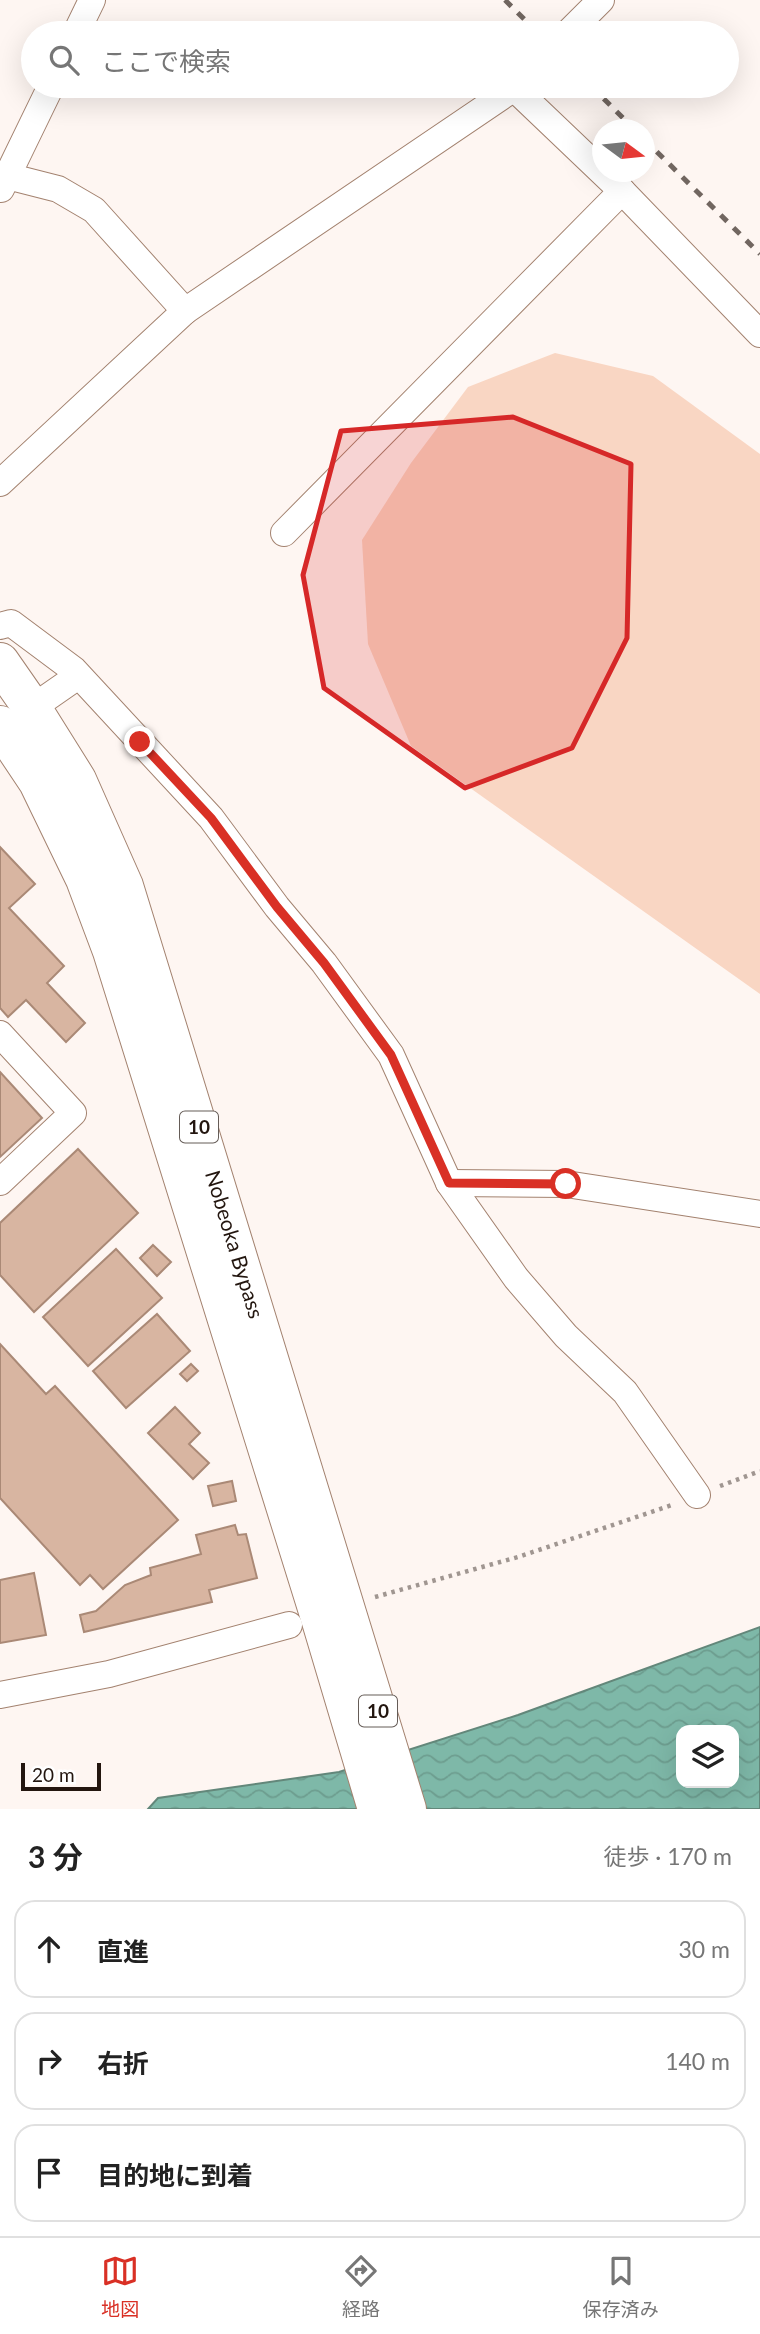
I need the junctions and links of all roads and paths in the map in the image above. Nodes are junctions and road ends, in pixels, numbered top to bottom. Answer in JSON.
{"nodes":[{"id":1,"x":92,"y":0,"type":"edge"},
{"id":2,"x":601,"y":0,"type":"edge"},
{"id":3,"x":82,"y":21,"type":"edge"},
{"id":4,"x":580,"y":21,"type":"edge"},
{"id":5,"x":45,"y":98,"type":"edge"},
{"id":6,"x":500,"y":98,"type":"edge"},
{"id":7,"x":527,"y":98,"type":"edge"},
{"id":8,"x":4,"y":183,"type":"edge"},
{"id":9,"x":622,"y":191,"type":"junction"},
{"id":10,"x":185,"y":311,"type":"junction"},
{"id":11,"x":760,"y":334,"type":"edge"},
{"id":12,"x":0,"y":483,"type":"edge"},
{"id":13,"x":284,"y":533,"type":"dead end"},
{"id":14,"x":0,"y":626,"type":"edge"},
{"id":15,"x":0,"y":662,"type":"edge"},
{"id":16,"x":78,"y":677,"type":"junction"},
{"id":17,"x":16,"y":716,"type":"edge"},
{"id":18,"x":0,"y":1034,"type":"edge"},
{"id":19,"x":0,"y":1182,"type":"edge"},
{"id":20,"x":449,"y":1183,"type":"junction"},
{"id":21,"x":760,"y":1214,"type":"edge"},
{"id":22,"x":760,"y":1471,"type":"edge"},
{"id":23,"x":709,"y":1490,"type":"joint"},
{"id":24,"x":672,"y":1505,"type":"dead end"},
{"id":25,"x":326,"y":1616,"type":"junction"},
{"id":26,"x":0,"y":1695,"type":"edge"},
{"id":27,"x":377,"y":1809,"type":"edge"},
{"id":28,"x":407,"y":1809,"type":"edge"}],
"edges":[{"from":1,"to":3,"type":"street"},
{"from":2,"to":4,"type":"street"},
{"from":5,"to":8,"type":"street"},
{"from":6,"to":10,"type":"street"},
{"from":7,"to":9,"type":"street"},
{"from":8,"to":10,"type":"street"},
{"from":9,"to":11,"type":"street"},
{"from":9,"to":13,"type":"street"},
{"from":10,"to":12,"type":"street"},
{"from":14,"to":16,"type":"street"},
{"from":15,"to":17,"type":"highway","name":"Nobeoka Bypass","number":"10"},
{"from":16,"to":17,"type":"street"},
{"from":16,"to":20,"type":"street"},
{"from":17,"to":25,"type":"highway","name":"Nobeoka Bypass","number":"10"},
{"from":18,"to":19,"type":"street"},
{"from":20,"to":21,"type":"street"},
{"from":20,"to":23,"type":"street"},
{"from":22,"to":23,"type":"path"},
{"from":24,"to":25,"type":"path"},
{"from":25,"to":26,"type":"street"},
{"from":25,"to":27,"type":"highway","name":"Nobeoka Bypass","number":"10"},
{"from":25,"to":28,"type":"highway","name":"Nobeoka Bypass","number":"10"}]}
